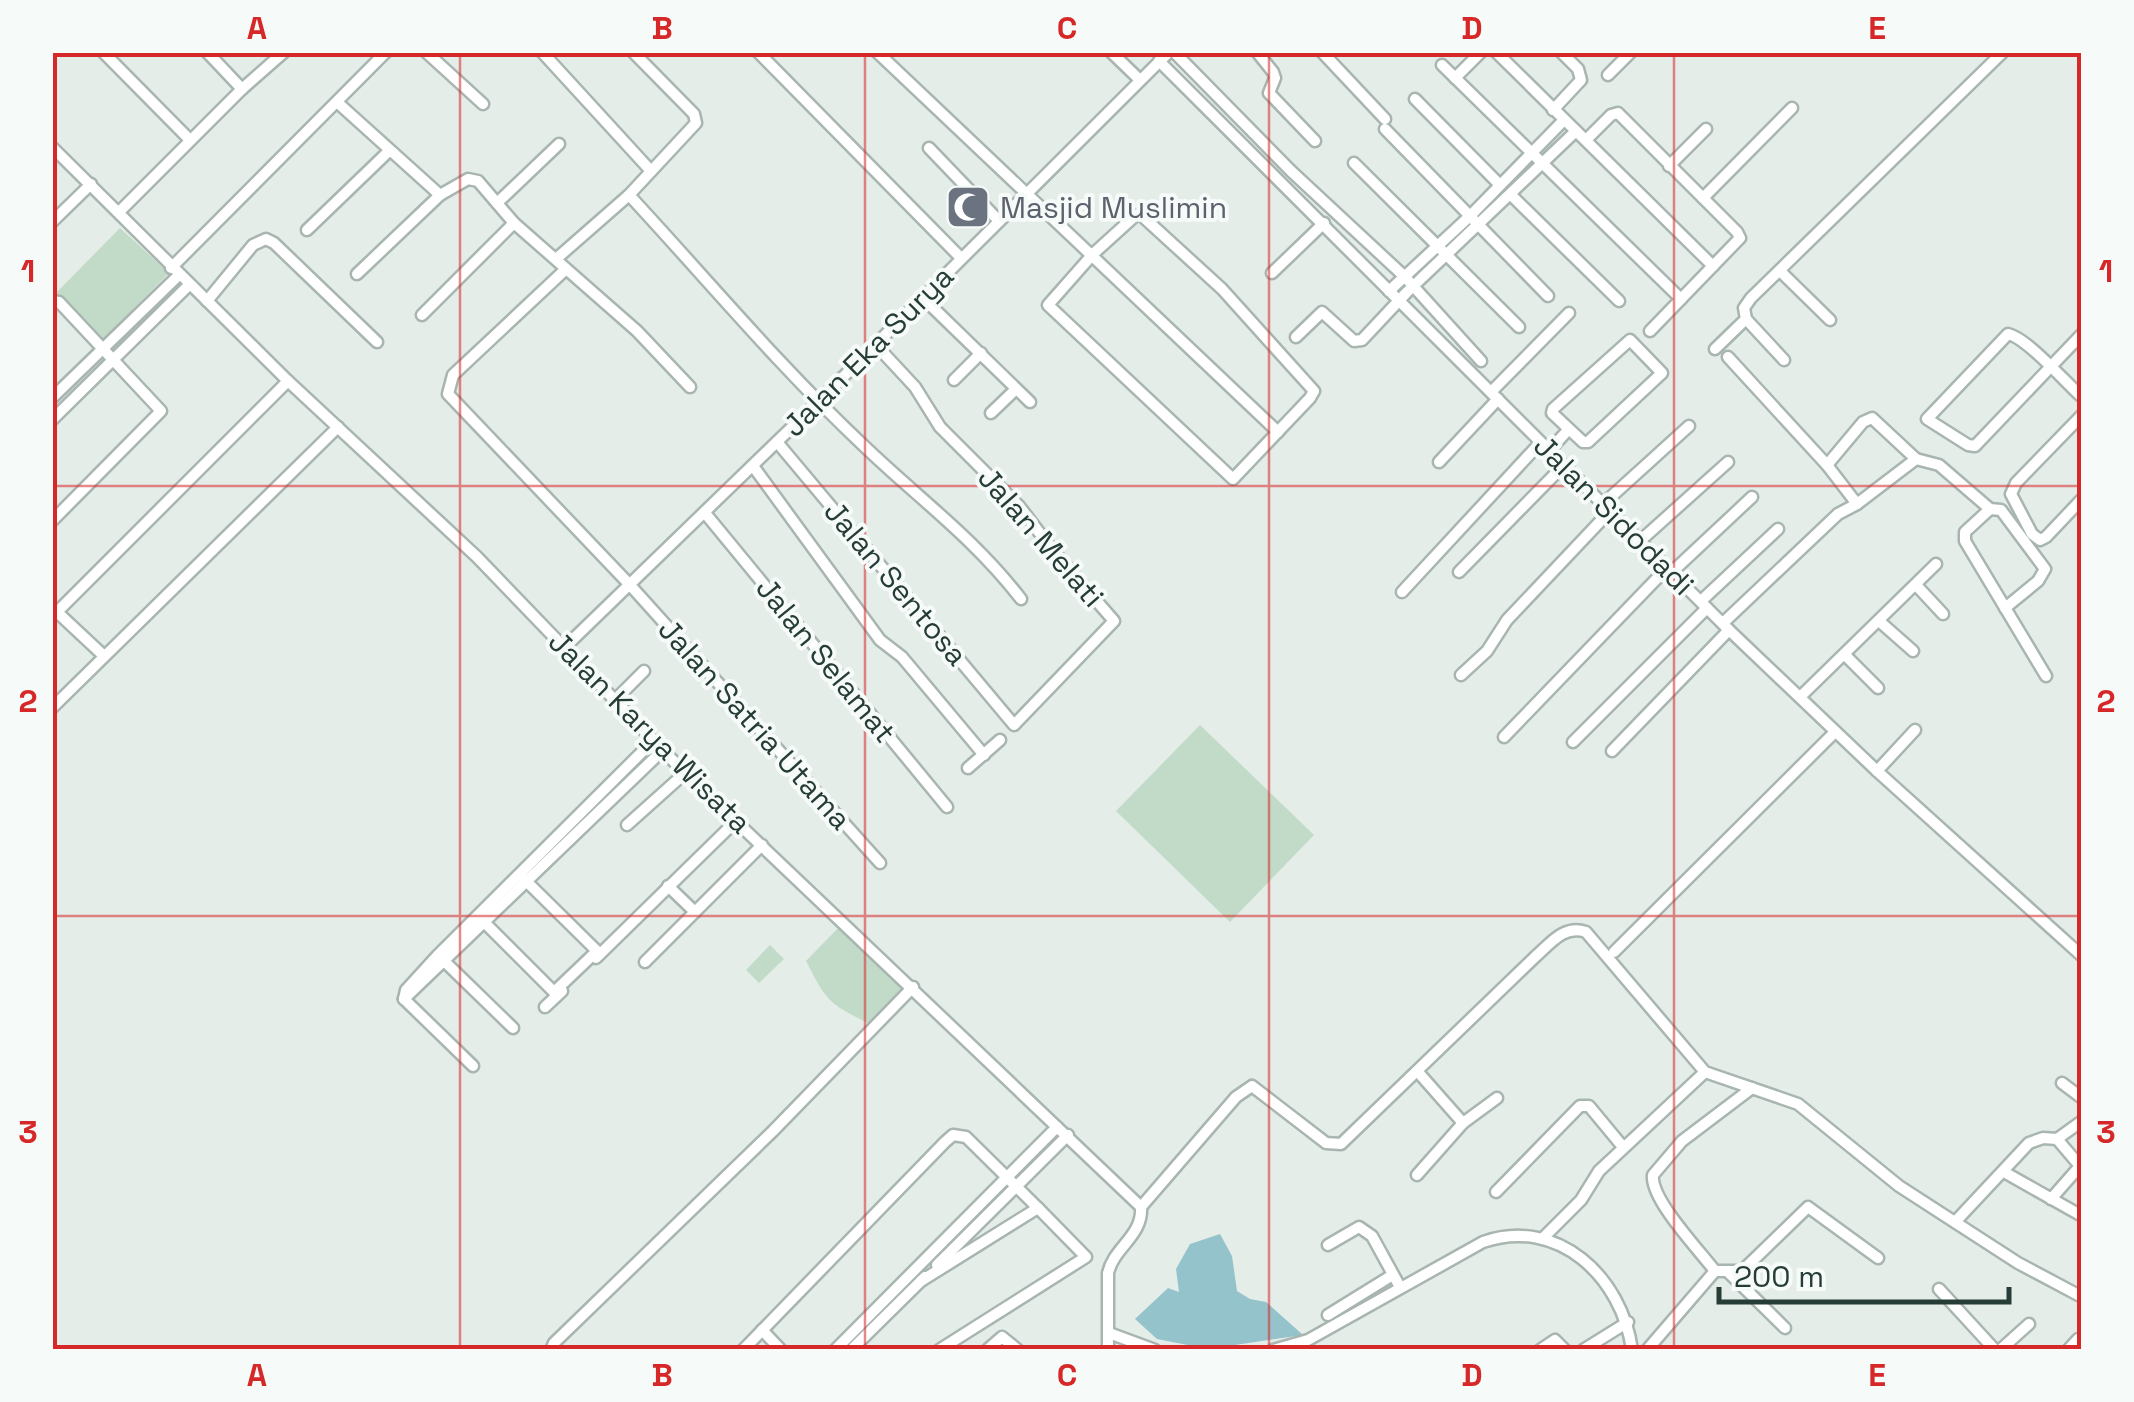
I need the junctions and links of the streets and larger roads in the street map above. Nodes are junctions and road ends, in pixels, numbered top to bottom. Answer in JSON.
{"nodes":[{"id":1,"x":103,"y":52,"type":"edge"},
{"id":2,"x":207,"y":52,"type":"edge"},
{"id":3,"x":284,"y":52,"type":"edge"},
{"id":4,"x":386,"y":52,"type":"edge"},
{"id":5,"x":426,"y":52,"type":"edge"},
{"id":6,"x":634,"y":52,"type":"edge"},
{"id":7,"x":758,"y":52,"type":"edge"},
{"id":8,"x":877,"y":52,"type":"edge"},
{"id":9,"x":1111,"y":52,"type":"edge"},
{"id":10,"x":1171,"y":52,"type":"edge"},
{"id":11,"x":1257,"y":52,"type":"edge"},
{"id":12,"x":1322,"y":52,"type":"edge"},
{"id":13,"x":1481,"y":52,"type":"edge"},
{"id":14,"x":1496,"y":52,"type":"edge"},
{"id":15,"x":1561,"y":52,"type":"edge"},
{"id":16,"x":1631,"y":52,"type":"edge"},
{"id":17,"x":2003,"y":52,"type":"edge"},
{"id":18,"x":543,"y":53,"type":"edge"},
{"id":19,"x":1159,"y":62,"type":"junction"},
{"id":20,"x":1442,"y":65,"type":"dead end"},
{"id":21,"x":1608,"y":75,"type":"dead end"},
{"id":22,"x":1455,"y":78,"type":"junction"},
{"id":23,"x":1140,"y":80,"type":"junction"},
{"id":24,"x":242,"y":89,"type":"junction"},
{"id":25,"x":1414,"y":99,"type":"dead end"},
{"id":26,"x":338,"y":103,"type":"junction"},
{"id":27,"x":483,"y":104,"type":"dead end"},
{"id":28,"x":1792,"y":108,"type":"dead end"},
{"id":29,"x":1553,"y":110,"type":"junction"},
{"id":30,"x":1564,"y":120,"type":"junction"},
{"id":31,"x":1706,"y":130,"type":"dead end"},
{"id":32,"x":1576,"y":131,"type":"junction"},
{"id":33,"x":190,"y":140,"type":"junction"},
{"id":34,"x":1586,"y":140,"type":"junction"},
{"id":35,"x":1315,"y":141,"type":"dead end"},
{"id":36,"x":559,"y":144,"type":"dead end"},
{"id":37,"x":52,"y":147,"type":"edge"},
{"id":38,"x":929,"y":148,"type":"dead end"},
{"id":39,"x":389,"y":151,"type":"junction"},
{"id":40,"x":1532,"y":152,"type":"junction"},
{"id":41,"x":1354,"y":164,"type":"dead end"},
{"id":42,"x":1543,"y":164,"type":"junction"},
{"id":43,"x":1670,"y":166,"type":"junction"},
{"id":44,"x":651,"y":171,"type":"junction"},
{"id":45,"x":91,"y":184,"type":"junction"},
{"id":46,"x":1499,"y":184,"type":"junction"},
{"id":47,"x":1026,"y":192,"type":"junction"},
{"id":48,"x":440,"y":194,"type":"junction"},
{"id":49,"x":628,"y":195,"type":"junction"},
{"id":50,"x":1511,"y":195,"type":"junction"},
{"id":51,"x":1702,"y":198,"type":"junction"},
{"id":52,"x":497,"y":202,"type":"junction"},
{"id":53,"x":118,"y":212,"type":"junction"},
{"id":54,"x":1471,"y":215,"type":"junction"},
{"id":55,"x":998,"y":221,"type":"junction"},
{"id":56,"x":52,"y":222,"type":"edge"},
{"id":57,"x":514,"y":223,"type":"junction"},
{"id":58,"x":1324,"y":223,"type":"junction"},
{"id":59,"x":1480,"y":224,"type":"junction"},
{"id":60,"x":308,"y":230,"type":"dead end"},
{"id":61,"x":1437,"y":247,"type":"junction"},
{"id":62,"x":1094,"y":254,"type":"junction"},
{"id":63,"x":1446,"y":257,"type":"junction"},
{"id":64,"x":961,"y":258,"type":"junction"},
{"id":65,"x":556,"y":259,"type":"junction"},
{"id":66,"x":1713,"y":266,"type":"junction"},
{"id":67,"x":566,"y":269,"type":"junction"},
{"id":68,"x":175,"y":271,"type":"junction"},
{"id":69,"x":1780,"y":271,"type":"junction"},
{"id":70,"x":1272,"y":273,"type":"dead end"},
{"id":71,"x":357,"y":274,"type":"dead end"},
{"id":72,"x":1409,"y":282,"type":"junction"},
{"id":73,"x":189,"y":285,"type":"junction"},
{"id":74,"x":1389,"y":292,"type":"junction"},
{"id":75,"x":1548,"y":296,"type":"dead end"},
{"id":76,"x":924,"y":298,"type":"junction"},
{"id":77,"x":1680,"y":299,"type":"junction"},
{"id":78,"x":205,"y":300,"type":"junction"},
{"id":79,"x":52,"y":301,"type":"edge"},
{"id":80,"x":1619,"y":301,"type":"dead end"},
{"id":81,"x":1398,"y":302,"type":"junction"},
{"id":82,"x":1569,"y":312,"type":"dead end"},
{"id":83,"x":422,"y":315,"type":"dead end"},
{"id":84,"x":1746,"y":319,"type":"junction"},
{"id":85,"x":1830,"y":320,"type":"dead end"},
{"id":86,"x":1518,"y":327,"type":"dead end"},
{"id":87,"x":1650,"y":331,"type":"dead end"},
{"id":88,"x":2082,"y":334,"type":"edge"},
{"id":89,"x":1296,"y":336,"type":"dead end"},
{"id":90,"x":377,"y":342,"type":"dead end"},
{"id":91,"x":875,"y":344,"type":"junction"},
{"id":92,"x":102,"y":349,"type":"junction"},
{"id":93,"x":1715,"y":349,"type":"dead end"},
{"id":94,"x":982,"y":353,"type":"junction"},
{"id":95,"x":1728,"y":357,"type":"dead end"},
{"id":96,"x":1784,"y":360,"type":"dead end"},
{"id":97,"x":1481,"y":361,"type":"dead end"},
{"id":98,"x":113,"y":362,"type":"junction"},
{"id":99,"x":2050,"y":368,"type":"junction"},
{"id":100,"x":954,"y":380,"type":"dead end"},
{"id":101,"x":288,"y":381,"type":"junction"},
{"id":102,"x":690,"y":387,"type":"dead end"},
{"id":103,"x":1016,"y":389,"type":"junction"},
{"id":104,"x":1495,"y":395,"type":"junction"},
{"id":105,"x":2082,"y":397,"type":"edge"},
{"id":106,"x":52,"y":398,"type":"edge"},
{"id":107,"x":820,"y":401,"type":"junction"},
{"id":108,"x":1030,"y":402,"type":"dead end"},
{"id":109,"x":991,"y":414,"type":"dead end"},
{"id":110,"x":2082,"y":415,"type":"edge"},
{"id":111,"x":52,"y":420,"type":"edge"},
{"id":112,"x":1689,"y":426,"type":"dead end"},
{"id":113,"x":338,"y":427,"type":"junction"},
{"id":114,"x":1568,"y":430,"type":"junction"},
{"id":115,"x":1278,"y":432,"type":"junction"},
{"id":116,"x":777,"y":442,"type":"junction"},
{"id":117,"x":1544,"y":447,"type":"junction"},
{"id":118,"x":1916,"y":459,"type":"junction"},
{"id":119,"x":1440,"y":462,"type":"dead end"},
{"id":120,"x":1728,"y":462,"type":"dead end"},
{"id":121,"x":1827,"y":465,"type":"junction"},
{"id":122,"x":753,"y":466,"type":"junction"},
{"id":123,"x":1563,"y":466,"type":"junction"},
{"id":124,"x":1752,"y":497,"type":"dead end"},
{"id":125,"x":2082,"y":500,"type":"edge"},
{"id":126,"x":1857,"y":504,"type":"junction"},
{"id":127,"x":1606,"y":508,"type":"junction"},
{"id":128,"x":1990,"y":509,"type":"junction"},
{"id":129,"x":705,"y":513,"type":"junction"},
{"id":130,"x":52,"y":521,"type":"edge"},
{"id":131,"x":1778,"y":529,"type":"dead end"},
{"id":132,"x":1640,"y":541,"type":"junction"},
{"id":133,"x":1936,"y":564,"type":"dead end"},
{"id":134,"x":1670,"y":570,"type":"junction"},
{"id":135,"x":1459,"y":572,"type":"dead end"},
{"id":136,"x":630,"y":585,"type":"junction"},
{"id":137,"x":1916,"y":585,"type":"junction"},
{"id":138,"x":1402,"y":592,"type":"dead end"},
{"id":139,"x":1021,"y":598,"type":"dead end"},
{"id":140,"x":1704,"y":604,"type":"junction"},
{"id":141,"x":2005,"y":608,"type":"junction"},
{"id":142,"x":55,"y":614,"type":"edge"},
{"id":143,"x":1942,"y":614,"type":"dead end"},
{"id":144,"x":1879,"y":621,"type":"junction"},
{"id":145,"x":1726,"y":626,"type":"junction"},
{"id":146,"x":565,"y":647,"type":"junction"},
{"id":147,"x":1913,"y":652,"type":"dead end"},
{"id":148,"x":1845,"y":655,"type":"junction"},
{"id":149,"x":104,"y":656,"type":"junction"},
{"id":150,"x":644,"y":672,"type":"dead end"},
{"id":151,"x":1461,"y":676,"type":"dead end"},
{"id":152,"x":2046,"y":676,"type":"dead end"},
{"id":153,"x":1878,"y":688,"type":"dead end"},
{"id":154,"x":1801,"y":696,"type":"junction"},
{"id":155,"x":616,"y":699,"type":"junction"},
{"id":156,"x":52,"y":708,"type":"edge"},
{"id":157,"x":1014,"y":725,"type":"joint"},
{"id":158,"x":1915,"y":730,"type":"dead end"},
{"id":159,"x":1835,"y":732,"type":"junction"},
{"id":160,"x":1504,"y":737,"type":"dead end"},
{"id":161,"x":654,"y":740,"type":"junction"},
{"id":162,"x":1000,"y":740,"type":"dead end"},
{"id":163,"x":1573,"y":742,"type":"dead end"},
{"id":164,"x":662,"y":750,"type":"junction"},
{"id":165,"x":1612,"y":751,"type":"dead end"},
{"id":166,"x":984,"y":755,"type":"junction"},
{"id":167,"x":968,"y":768,"type":"dead end"},
{"id":168,"x":1877,"y":771,"type":"junction"},
{"id":169,"x":684,"y":773,"type":"junction"},
{"id":170,"x":947,"y":807,"type":"dead end"},
{"id":171,"x":737,"y":820,"type":"junction"},
{"id":172,"x":628,"y":825,"type":"dead end"},
{"id":173,"x":762,"y":846,"type":"junction"},
{"id":174,"x":880,"y":863,"type":"dead end"},
{"id":175,"x":523,"y":879,"type":"junction"},
{"id":176,"x":668,"y":886,"type":"junction"},
{"id":177,"x":695,"y":912,"type":"junction"},
{"id":178,"x":482,"y":920,"type":"junction"},
{"id":179,"x":2080,"y":950,"type":"edge"},
{"id":180,"x":1614,"y":952,"type":"dead end"},
{"id":181,"x":441,"y":959,"type":"junction"},
{"id":182,"x":645,"y":962,"type":"dead end"},
{"id":183,"x":913,"y":987,"type":"junction"},
{"id":184,"x":545,"y":1008,"type":"dead end"},
{"id":185,"x":513,"y":1028,"type":"dead end"},
{"id":186,"x":472,"y":1066,"type":"dead end"},
{"id":187,"x":1418,"y":1072,"type":"junction"},
{"id":188,"x":1705,"y":1072,"type":"junction"},
{"id":189,"x":2062,"y":1083,"type":"dead end"},
{"id":190,"x":1752,"y":1088,"type":"junction"},
{"id":191,"x":1497,"y":1098,"type":"dead end"},
{"id":192,"x":2082,"y":1098,"type":"edge"},
{"id":193,"x":2082,"y":1121,"type":"edge"},
{"id":194,"x":1463,"y":1123,"type":"junction"},
{"id":195,"x":1057,"y":1127,"type":"junction"},
{"id":196,"x":1068,"y":1136,"type":"junction"},
{"id":197,"x":2057,"y":1139,"type":"junction"},
{"id":198,"x":1623,"y":1147,"type":"junction"},
{"id":199,"x":2004,"y":1172,"type":"junction"},
{"id":200,"x":1417,"y":1175,"type":"dead end"},
{"id":201,"x":1008,"y":1178,"type":"junction"},
{"id":202,"x":1017,"y":1187,"type":"junction"},
{"id":203,"x":1496,"y":1192,"type":"dead end"},
{"id":204,"x":2051,"y":1199,"type":"junction"},
{"id":205,"x":1141,"y":1206,"type":"junction"},
{"id":206,"x":1038,"y":1208,"type":"junction"},
{"id":207,"x":2082,"y":1216,"type":"edge"},
{"id":208,"x":1955,"y":1222,"type":"junction"},
{"id":209,"x":1544,"y":1236,"type":"junction"},
{"id":210,"x":1328,"y":1244,"type":"dead end"},
{"id":211,"x":1878,"y":1258,"type":"dead end"},
{"id":212,"x":1715,"y":1270,"type":"junction"},
{"id":213,"x":1728,"y":1272,"type":"junction"},
{"id":214,"x":1391,"y":1276,"type":"junction"},
{"id":215,"x":921,"y":1281,"type":"junction"},
{"id":216,"x":1400,"y":1288,"type":"junction"},
{"id":217,"x":1939,"y":1289,"type":"dead end"},
{"id":218,"x":2082,"y":1297,"type":"edge"},
{"id":219,"x":1328,"y":1315,"type":"dead end"},
{"id":220,"x":1628,"y":1322,"type":"junction"},
{"id":221,"x":2029,"y":1324,"type":"dead end"},
{"id":222,"x":1785,"y":1328,"type":"dead end"},
{"id":223,"x":762,"y":1330,"type":"junction"},
{"id":224,"x":1110,"y":1334,"type":"junction"},
{"id":225,"x":2078,"y":1339,"type":"dead end"},
{"id":226,"x":551,"y":1350,"type":"edge"},
{"id":227,"x":742,"y":1350,"type":"edge"},
{"id":228,"x":781,"y":1350,"type":"edge"},
{"id":229,"x":835,"y":1350,"type":"edge"},
{"id":230,"x":852,"y":1350,"type":"edge"},
{"id":231,"x":939,"y":1350,"type":"edge"},
{"id":232,"x":987,"y":1350,"type":"edge"},
{"id":233,"x":1018,"y":1350,"type":"edge"},
{"id":234,"x":1108,"y":1350,"type":"edge"},
{"id":235,"x":1155,"y":1350,"type":"edge"},
{"id":236,"x":1273,"y":1350,"type":"edge"},
{"id":237,"x":1540,"y":1350,"type":"edge"},
{"id":238,"x":1565,"y":1350,"type":"edge"},
{"id":239,"x":1582,"y":1350,"type":"edge"},
{"id":240,"x":1632,"y":1350,"type":"edge"},
{"id":241,"x":1647,"y":1350,"type":"edge"},
{"id":242,"x":1997,"y":1350,"type":"edge"},
{"id":243,"x":2068,"y":1350,"type":"edge"}],
"edges":[{"from":1,"to":33,"type":"street"},
{"from":2,"to":24,"type":"street"},
{"from":3,"to":24,"type":"street"},
{"from":4,"to":26,"type":"street"},
{"from":5,"to":27,"type":"street"},
{"from":6,"to":44,"type":"street"},
{"from":7,"to":64,"type":"street"},
{"from":8,"to":47,"type":"street"},
{"from":9,"to":23,"type":"street"},
{"from":10,"to":19,"type":"street","name":"Jalan Eka Surya"},
{"from":10,"to":72,"type":"street"},
{"from":11,"to":35,"type":"street"},
{"from":12,"to":54,"type":"street"},
{"from":13,"to":22,"type":"street"},
{"from":14,"to":29,"type":"street"},
{"from":15,"to":29,"type":"street"},
{"from":16,"to":21,"type":"street"},
{"from":17,"to":69,"type":"street"},
{"from":18,"to":44,"type":"street"},
{"from":19,"to":23,"type":"street","name":"Jalan Eka Surya"},
{"from":19,"to":58,"type":"street","name":"Jalan Sidodadi"},
{"from":20,"to":22,"type":"street"},
{"from":22,"to":40,"type":"street"},
{"from":23,"to":47,"type":"street","name":"Jalan Eka Surya"},
{"from":24,"to":33,"type":"street"},
{"from":25,"to":46,"type":"street"},
{"from":26,"to":39,"type":"street"},
{"from":26,"to":68,"type":"street"},
{"from":28,"to":51,"type":"street"},
{"from":29,"to":30,"type":"street"},
{"from":30,"to":32,"type":"street"},
{"from":30,"to":40,"type":"street"},
{"from":31,"to":43,"type":"street"},
{"from":32,"to":34,"type":"street"},
{"from":32,"to":42,"type":"street"},
{"from":33,"to":53,"type":"street"},
{"from":34,"to":43,"type":"street"},
{"from":34,"to":66,"type":"street"},
{"from":36,"to":52,"type":"street"},
{"from":37,"to":45,"type":"street","name":"Jalan Karya Wisata"},
{"from":38,"to":55,"type":"street"},
{"from":39,"to":48,"type":"street"},
{"from":39,"to":60,"type":"street"},
{"from":40,"to":42,"type":"street"},
{"from":40,"to":46,"type":"street"},
{"from":41,"to":61,"type":"street"},
{"from":42,"to":50,"type":"street"},
{"from":42,"to":77,"type":"street"},
{"from":43,"to":51,"type":"street"},
{"from":44,"to":49,"type":"street"},
{"from":45,"to":53,"type":"street","name":"Jalan Karya Wisata"},
{"from":45,"to":56,"type":"street"},
{"from":46,"to":54,"type":"street"},
{"from":47,"to":55,"type":"street","name":"Jalan Eka Surya"},
{"from":47,"to":62,"type":"street"},
{"from":48,"to":52,"type":"street"},
{"from":48,"to":71,"type":"street"},
{"from":49,"to":65,"type":"street"},
{"from":49,"to":107,"type":"street"},
{"from":50,"to":59,"type":"street"},
{"from":50,"to":80,"type":"street"},
{"from":51,"to":66,"type":"street"},
{"from":52,"to":57,"type":"street"},
{"from":53,"to":68,"type":"street","name":"Jalan Karya Wisata"},
{"from":54,"to":59,"type":"street"},
{"from":54,"to":61,"type":"street"},
{"from":55,"to":64,"type":"street","name":"Jalan Eka Surya"},
{"from":57,"to":65,"type":"street"},
{"from":57,"to":83,"type":"street"},
{"from":58,"to":70,"type":"street"},
{"from":58,"to":74,"type":"street","name":"Jalan Sidodadi"},
{"from":59,"to":63,"type":"street"},
{"from":59,"to":75,"type":"street"},
{"from":61,"to":63,"type":"street"},
{"from":61,"to":72,"type":"street"},
{"from":62,"to":115,"type":"street"},
{"from":62,"to":115,"type":"street"},
{"from":62,"to":115,"type":"street"},
{"from":63,"to":72,"type":"street"},
{"from":63,"to":86,"type":"street"},
{"from":64,"to":76,"type":"street","name":"Jalan Eka Surya"},
{"from":65,"to":67,"type":"street"},
{"from":66,"to":77,"type":"street"},
{"from":67,"to":102,"type":"street"},
{"from":67,"to":136,"type":"street","name":"Jalan Satria Utama"},
{"from":68,"to":73,"type":"street","name":"Jalan Karya Wisata"},
{"from":68,"to":92,"type":"street"},
{"from":69,"to":84,"type":"street"},
{"from":69,"to":85,"type":"street"},
{"from":72,"to":74,"type":"street"},
{"from":72,"to":81,"type":"street"},
{"from":72,"to":97,"type":"street"},
{"from":73,"to":78,"type":"street","name":"Jalan Karya Wisata"},
{"from":73,"to":98,"type":"street"},
{"from":74,"to":81,"type":"street","name":"Jalan Sidodadi"},
{"from":76,"to":91,"type":"street","name":"Jalan Eka Surya"},
{"from":76,"to":94,"type":"street"},
{"from":77,"to":87,"type":"street"},
{"from":78,"to":90,"type":"street"},
{"from":78,"to":101,"type":"street","name":"Jalan Karya Wisata"},
{"from":79,"to":92,"type":"street"},
{"from":81,"to":89,"type":"street"},
{"from":81,"to":104,"type":"street","name":"Jalan Sidodadi"},
{"from":82,"to":104,"type":"street"},
{"from":84,"to":93,"type":"street"},
{"from":84,"to":96,"type":"street"},
{"from":88,"to":99,"type":"street"},
{"from":91,"to":107,"type":"street","name":"Jalan Eka Surya"},
{"from":91,"to":157,"type":"street","name":"Jalan Melati"},
{"from":92,"to":98,"type":"street"},
{"from":92,"to":106,"type":"street"},
{"from":94,"to":100,"type":"street"},
{"from":94,"to":103,"type":"street"},
{"from":95,"to":121,"type":"street"},
{"from":98,"to":111,"type":"street"},
{"from":98,"to":130,"type":"street"},
{"from":99,"to":99,"type":"street"},
{"from":99,"to":105,"type":"street"},
{"from":101,"to":113,"type":"street","name":"Jalan Karya Wisata"},
{"from":101,"to":142,"type":"street"},
{"from":103,"to":108,"type":"street"},
{"from":103,"to":109,"type":"street"},
{"from":104,"to":117,"type":"street","name":"Jalan Sidodadi"},
{"from":104,"to":119,"type":"street"},
{"from":107,"to":116,"type":"street","name":"Jalan Eka Surya"},
{"from":107,"to":139,"type":"street"},
{"from":110,"to":125,"type":"street"},
{"from":112,"to":127,"type":"street"},
{"from":113,"to":146,"type":"street","name":"Jalan Karya Wisata"},
{"from":113,"to":149,"type":"street"},
{"from":114,"to":114,"type":"street"},
{"from":114,"to":117,"type":"street"},
{"from":116,"to":122,"type":"street","name":"Jalan Eka Surya"},
{"from":116,"to":157,"type":"street","name":"Jalan Sentosa"},
{"from":117,"to":123,"type":"street","name":"Jalan Sidodadi"},
{"from":117,"to":138,"type":"street"},
{"from":118,"to":121,"type":"street"},
{"from":118,"to":126,"type":"street"},
{"from":118,"to":128,"type":"street"},
{"from":120,"to":132,"type":"street"},
{"from":121,"to":126,"type":"street"},
{"from":122,"to":129,"type":"street","name":"Jalan Eka Surya"},
{"from":122,"to":166,"type":"street"},
{"from":123,"to":127,"type":"street","name":"Jalan Sidodadi"},
{"from":123,"to":135,"type":"street"},
{"from":124,"to":134,"type":"street"},
{"from":126,"to":145,"type":"street"},
{"from":127,"to":132,"type":"street","name":"Jalan Sidodadi"},
{"from":127,"to":151,"type":"street"},
{"from":128,"to":141,"type":"street"},
{"from":128,"to":141,"type":"street"},
{"from":129,"to":136,"type":"street","name":"Jalan Eka Surya"},
{"from":129,"to":170,"type":"street","name":"Jalan Selamat"},
{"from":131,"to":140,"type":"street"},
{"from":132,"to":134,"type":"street","name":"Jalan Sidodadi"},
{"from":133,"to":137,"type":"street"},
{"from":134,"to":140,"type":"street","name":"Jalan Sidodadi"},
{"from":134,"to":160,"type":"street"},
{"from":136,"to":146,"type":"street","name":"Jalan Eka Surya"},
{"from":136,"to":174,"type":"street","name":"Jalan Satria Utama"},
{"from":137,"to":143,"type":"street"},
{"from":137,"to":144,"type":"street"},
{"from":140,"to":145,"type":"street","name":"Jalan Sidodadi"},
{"from":140,"to":163,"type":"street"},
{"from":141,"to":152,"type":"street"},
{"from":142,"to":149,"type":"street"},
{"from":144,"to":147,"type":"street"},
{"from":144,"to":148,"type":"street"},
{"from":145,"to":154,"type":"street","name":"Jalan Sidodadi"},
{"from":145,"to":165,"type":"street"},
{"from":146,"to":155,"type":"street","name":"Jalan Karya Wisata"},
{"from":148,"to":153,"type":"street"},
{"from":148,"to":154,"type":"street"},
{"from":149,"to":156,"type":"street"},
{"from":150,"to":155,"type":"street"},
{"from":154,"to":159,"type":"street","name":"Jalan Sidodadi"},
{"from":155,"to":161,"type":"street","name":"Jalan Karya Wisata"},
{"from":158,"to":168,"type":"street"},
{"from":159,"to":168,"type":"street","name":"Jalan Sidodadi"},
{"from":159,"to":180,"type":"street"},
{"from":161,"to":164,"type":"street","name":"Jalan Karya Wisata"},
{"from":161,"to":175,"type":"street"},
{"from":162,"to":166,"type":"street"},
{"from":164,"to":169,"type":"street","name":"Jalan Karya Wisata"},
{"from":164,"to":175,"type":"street"},
{"from":166,"to":167,"type":"street"},
{"from":168,"to":179,"type":"street","name":"Jalan Sidodadi"},
{"from":169,"to":171,"type":"street","name":"Jalan Karya Wisata"},
{"from":169,"to":172,"type":"street"},
{"from":171,"to":173,"type":"street","name":"Jalan Karya Wisata"},
{"from":171,"to":176,"type":"street"},
{"from":173,"to":177,"type":"street"},
{"from":173,"to":183,"type":"street","name":"Jalan Karya Wisata"},
{"from":175,"to":178,"type":"street"},
{"from":175,"to":178,"type":"street"},
{"from":176,"to":177,"type":"street"},
{"from":176,"to":184,"type":"street"},
{"from":177,"to":182,"type":"street"},
{"from":178,"to":181,"type":"street"},
{"from":181,"to":185,"type":"street"},
{"from":181,"to":186,"type":"street"},
{"from":183,"to":195,"type":"street","name":"Jalan Karya Wisata"},
{"from":183,"to":226,"type":"street"},
{"from":187,"to":188,"type":"street"},
{"from":187,"to":194,"type":"street"},
{"from":187,"to":205,"type":"street"},
{"from":188,"to":190,"type":"street"},
{"from":188,"to":198,"type":"street"},
{"from":189,"to":192,"type":"street"},
{"from":190,"to":208,"type":"street"},
{"from":190,"to":212,"type":"street"},
{"from":191,"to":194,"type":"street"},
{"from":193,"to":197,"type":"street"},
{"from":194,"to":200,"type":"street"},
{"from":195,"to":196,"type":"street","name":"Jalan Karya Wisata"},
{"from":195,"to":201,"type":"street"},
{"from":196,"to":202,"type":"street"},
{"from":196,"to":205,"type":"street","name":"Jalan Karya Wisata"},
{"from":197,"to":199,"type":"street"},
{"from":197,"to":204,"type":"street"},
{"from":198,"to":203,"type":"street"},
{"from":198,"to":209,"type":"street"},
{"from":199,"to":204,"type":"street"},
{"from":199,"to":208,"type":"street"},
{"from":201,"to":202,"type":"street"},
{"from":201,"to":223,"type":"street"},
{"from":201,"to":229,"type":"street"},
{"from":202,"to":206,"type":"street"},
{"from":202,"to":215,"type":"street"},
{"from":204,"to":207,"type":"street"},
{"from":205,"to":224,"type":"street"},
{"from":206,"to":215,"type":"street"},
{"from":206,"to":231,"type":"street"},
{"from":208,"to":218,"type":"street"},
{"from":209,"to":216,"type":"street"},
{"from":209,"to":220,"type":"street"},
{"from":210,"to":214,"type":"street"},
{"from":211,"to":213,"type":"street"},
{"from":212,"to":213,"type":"street"},
{"from":212,"to":241,"type":"street"},
{"from":213,"to":222,"type":"street"},
{"from":214,"to":216,"type":"street"},
{"from":214,"to":219,"type":"street"},
{"from":215,"to":230,"type":"street"},
{"from":216,"to":236,"type":"street"},
{"from":217,"to":242,"type":"street"},
{"from":220,"to":239,"type":"street"},
{"from":220,"to":240,"type":"street"},
{"from":221,"to":242,"type":"street"},
{"from":223,"to":227,"type":"street"},
{"from":223,"to":228,"type":"street"},
{"from":224,"to":234,"type":"street"},
{"from":224,"to":235,"type":"street"},
{"from":225,"to":243,"type":"street"},
{"from":232,"to":233,"type":"street"},
{"from":237,"to":238,"type":"street"}]}
